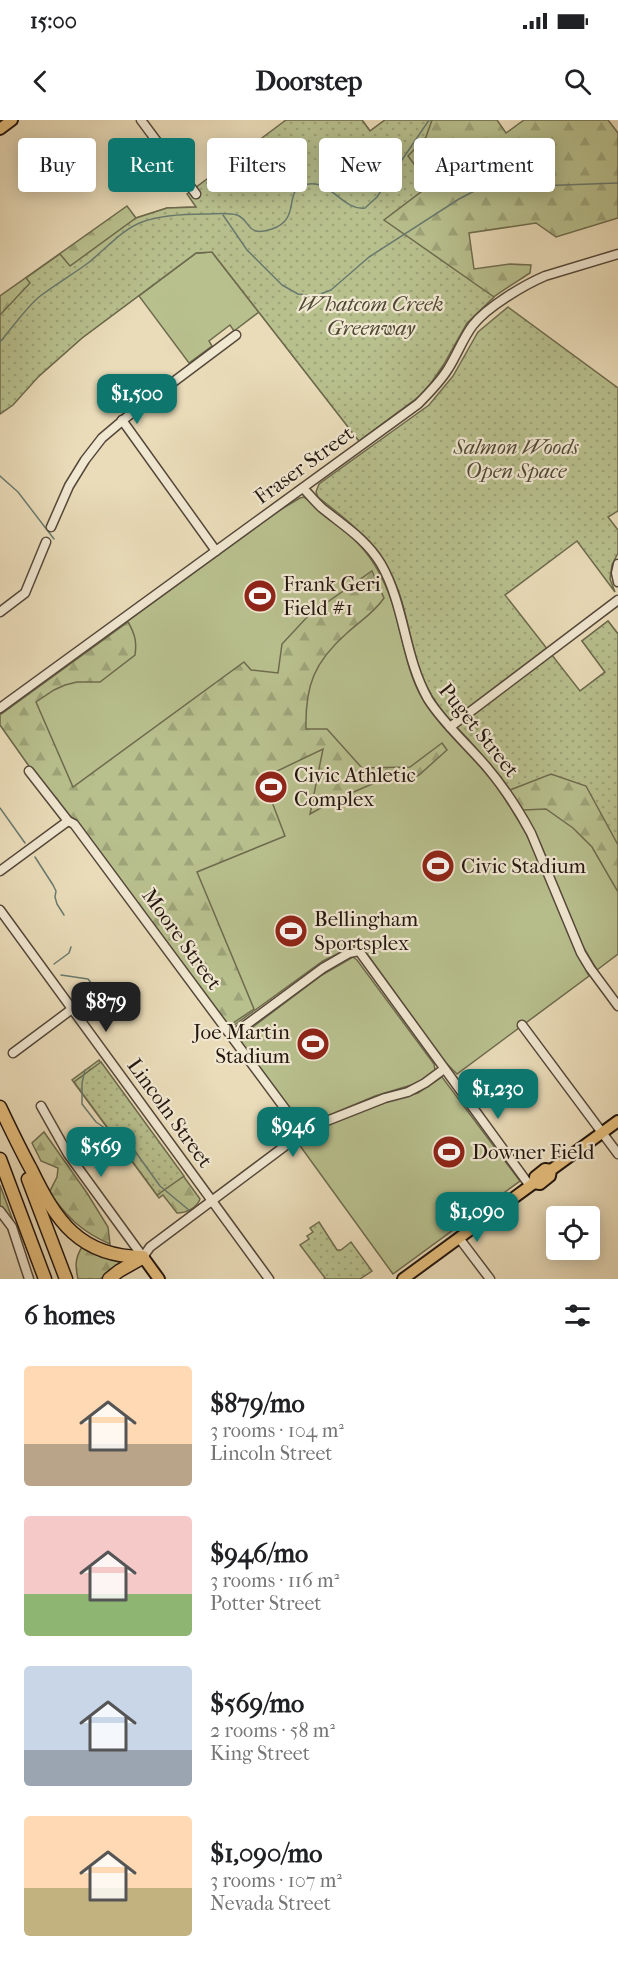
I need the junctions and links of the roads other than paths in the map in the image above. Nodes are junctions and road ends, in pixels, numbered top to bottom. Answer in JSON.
{"nodes":[{"id":1,"x":12,"y":120,"type":"edge"},
{"id":2,"x":141,"y":120,"type":"edge"},
{"id":3,"x":0,"y":129,"type":"edge"},
{"id":4,"x":196,"y":194,"type":"dead end"},
{"id":5,"x":618,"y":254,"type":"edge"},
{"id":6,"x":236,"y":336,"type":"dead end"},
{"id":7,"x":122,"y":420,"type":"junction"},
{"id":8,"x":303,"y":488,"type":"junction"},
{"id":9,"x":51,"y":527,"type":"dead end"},
{"id":10,"x":46,"y":542,"type":"dead end"},
{"id":11,"x":216,"y":551,"type":"junction"},
{"id":12,"x":618,"y":564,"type":"edge"},
{"id":13,"x":618,"y":582,"type":"edge"},
{"id":14,"x":618,"y":600,"type":"edge"},
{"id":15,"x":0,"y":612,"type":"edge"},
{"id":16,"x":0,"y":708,"type":"edge"},
{"id":17,"x":450,"y":727,"type":"junction"},
{"id":18,"x":29,"y":771,"type":"dead end"},
{"id":19,"x":68,"y":821,"type":"junction"},
{"id":20,"x":0,"y":870,"type":"edge"},
{"id":21,"x":0,"y":910,"type":"edge"},
{"id":22,"x":618,"y":1006,"type":"edge"},
{"id":23,"x":72,"y":1009,"type":"junction"},
{"id":24,"x":522,"y":1025,"type":"dead end"},
{"id":25,"x":231,"y":1036,"type":"junction"},
{"id":26,"x":13,"y":1053,"type":"dead end"},
{"id":27,"x":444,"y":1069,"type":"junction"},
{"id":28,"x":41,"y":1106,"type":"dead end"},
{"id":29,"x":0,"y":1108,"type":"edge"},
{"id":30,"x":618,"y":1121,"type":"edge"},
{"id":31,"x":303,"y":1133,"type":"junction"},
{"id":32,"x":602,"y":1133,"type":"junction"},
{"id":33,"x":618,"y":1154,"type":"edge"},
{"id":34,"x":0,"y":1159,"type":"edge"},
{"id":35,"x":532,"y":1185,"type":"junction"},
{"id":36,"x":212,"y":1202,"type":"junction"},
{"id":37,"x":0,"y":1211,"type":"edge"},
{"id":38,"x":459,"y":1238,"type":"junction"},
{"id":39,"x":143,"y":1257,"type":"junction"},
{"id":40,"x":28,"y":1279,"type":"edge"},
{"id":41,"x":43,"y":1279,"type":"edge"},
{"id":42,"x":66,"y":1279,"type":"edge"},
{"id":43,"x":109,"y":1279,"type":"edge"},
{"id":44,"x":159,"y":1279,"type":"edge"},
{"id":45,"x":269,"y":1279,"type":"edge"},
{"id":46,"x":403,"y":1279,"type":"edge"},
{"id":47,"x":490,"y":1279,"type":"edge"}],
"edges":[{"from":1,"to":3,"type":"main road"},
{"from":2,"to":4,"type":"street"},
{"from":5,"to":8,"type":"street","name":"Fraser Street"},
{"from":6,"to":7,"type":"street"},
{"from":7,"to":9,"type":"street"},
{"from":7,"to":11,"type":"street"},
{"from":8,"to":11,"type":"street","name":"Fraser Street"},
{"from":8,"to":17,"type":"street","name":"Puget Street"},
{"from":10,"to":15,"type":"street"},
{"from":11,"to":16,"type":"street","name":"Fraser Street"},
{"from":12,"to":13,"type":"street"},
{"from":14,"to":17,"type":"street"},
{"from":17,"to":22,"type":"street","name":"Puget Street"},
{"from":18,"to":19,"type":"street","name":"Moore Street"},
{"from":19,"to":20,"type":"street"},
{"from":19,"to":25,"type":"street","name":"Moore Street"},
{"from":21,"to":23,"type":"street","name":"Lincoln Street"},
{"from":23,"to":26,"type":"street"},
{"from":23,"to":36,"type":"street","name":"Lincoln Street"},
{"from":24,"to":32,"type":"street"},
{"from":25,"to":27,"type":"street"},
{"from":25,"to":31,"type":"street","name":"Moore Street"},
{"from":27,"to":31,"type":"street"},
{"from":27,"to":35,"type":"street"},
{"from":28,"to":39,"type":"street"},
{"from":29,"to":39,"type":"highway"},
{"from":29,"to":42,"type":"highway"},
{"from":30,"to":32,"type":"main road"},
{"from":31,"to":36,"type":"street"},
{"from":32,"to":33,"type":"street"},
{"from":32,"to":35,"type":"main road"},
{"from":34,"to":41,"type":"highway"},
{"from":35,"to":38,"type":"main road"},
{"from":36,"to":39,"type":"street"},
{"from":36,"to":45,"type":"street","name":"Lincoln Street"},
{"from":37,"to":40,"type":"street"},
{"from":38,"to":46,"type":"main road"},
{"from":38,"to":47,"type":"street"},
{"from":39,"to":43,"type":"highway"},
{"from":39,"to":44,"type":"main road"}]}
